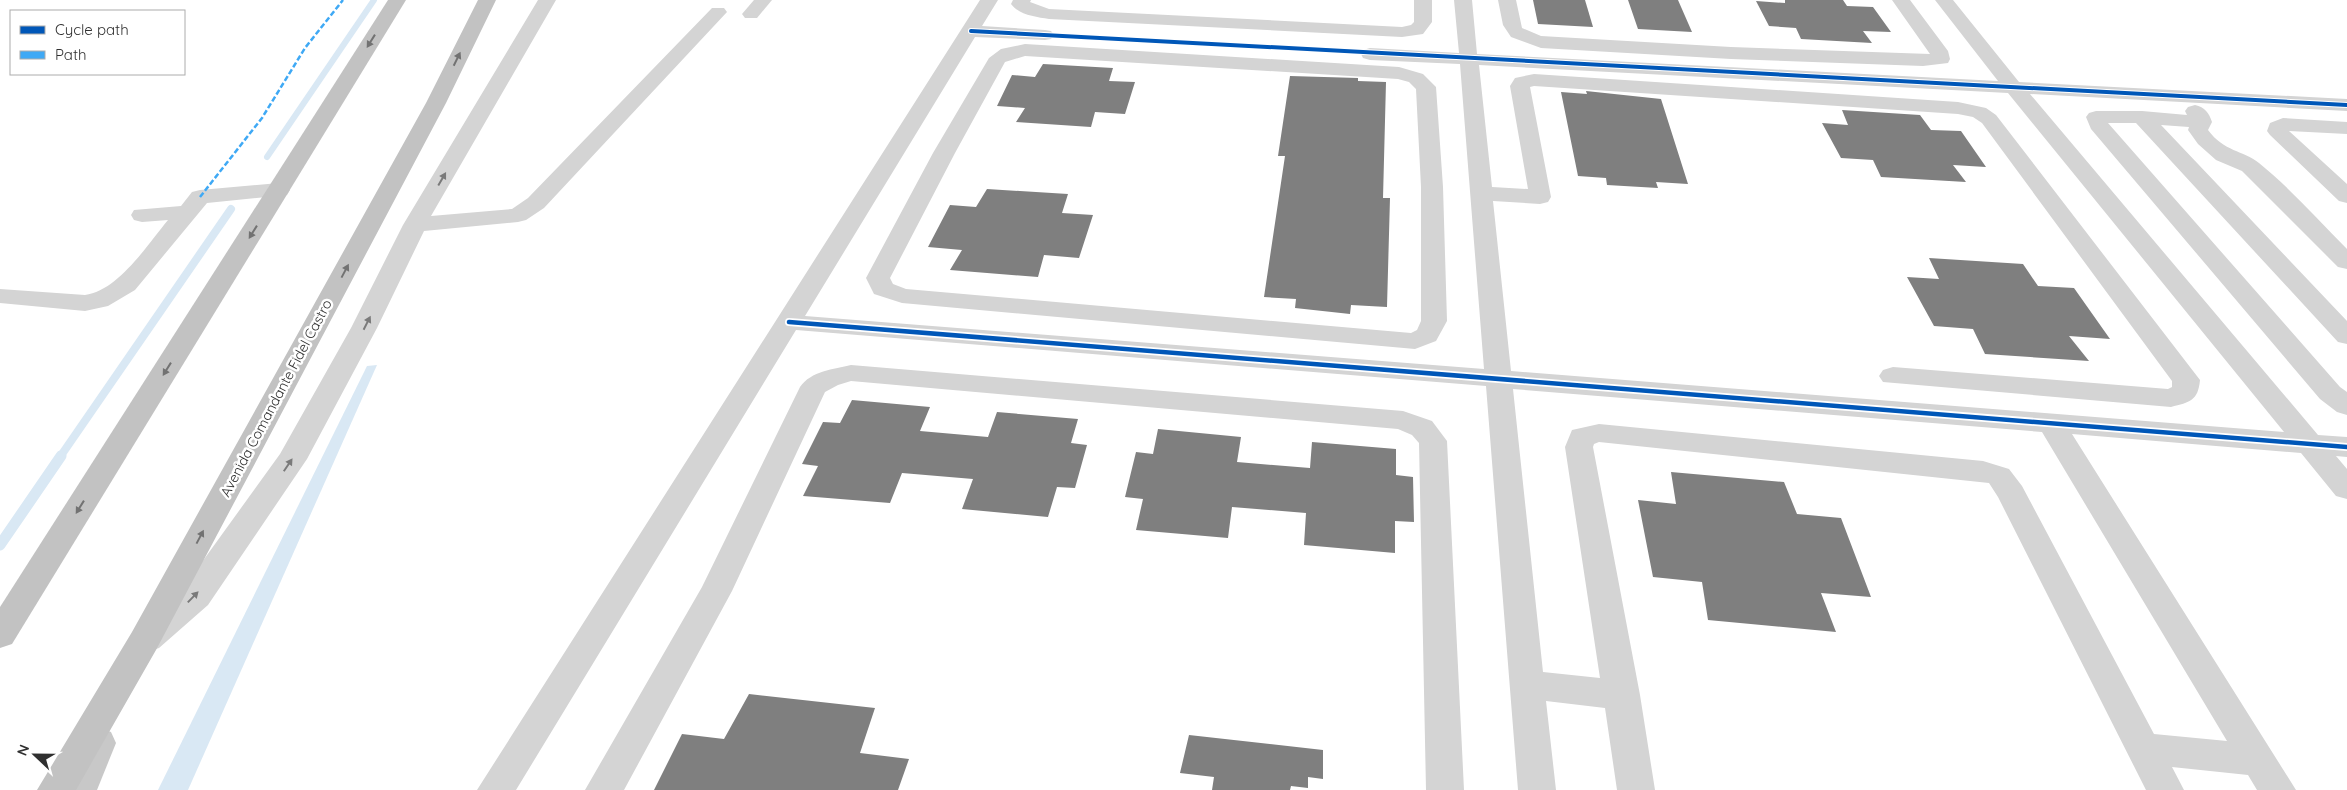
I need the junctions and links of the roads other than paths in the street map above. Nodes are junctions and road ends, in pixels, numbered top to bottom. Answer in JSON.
{"nodes":[{"id":1,"x":397,"y":0,"type":"edge"},
{"id":2,"x":487,"y":0,"type":"edge"},
{"id":3,"x":547,"y":0,"type":"edge"},
{"id":4,"x":763,"y":0,"type":"edge"},
{"id":5,"x":989,"y":0,"type":"edge"},
{"id":6,"x":1022,"y":0,"type":"edge"},
{"id":7,"x":1423,"y":0,"type":"edge"},
{"id":8,"x":1463,"y":0,"type":"edge"},
{"id":9,"x":1508,"y":0,"type":"edge"},
{"id":10,"x":1901,"y":0,"type":"edge"},
{"id":11,"x":1944,"y":0,"type":"edge"},
{"id":12,"x":718,"y":12,"type":"dead end"},
{"id":13,"x":751,"y":14,"type":"dead end"},
{"id":14,"x":1214,"y":24,"type":"junction"},
{"id":15,"x":971,"y":31,"type":"junction"},
{"id":16,"x":1211,"y":45,"type":"junction"},
{"id":17,"x":1731,"y":53,"type":"junction"},
{"id":18,"x":1468,"y":59,"type":"junction"},
{"id":19,"x":1741,"y":73,"type":"junction"},
{"id":20,"x":2012,"y":87,"type":"junction"},
{"id":21,"x":2180,"y":96,"type":"junction"},
{"id":22,"x":2347,"y":105,"type":"edge"},
{"id":23,"x":2142,"y":117,"type":"junction"},
{"id":24,"x":2202,"y":122,"type":"junction"},
{"id":25,"x":2347,"y":128,"type":"edge"},
{"id":26,"x":921,"y":151,"type":"junction"},
{"id":27,"x":279,"y":190,"type":"junction"},
{"id":28,"x":1481,"y":193,"type":"junction"},
{"id":29,"x":2347,"y":196,"type":"edge"},
{"id":30,"x":186,"y":212,"type":"junction"},
{"id":31,"x":142,"y":215,"type":"dead end"},
{"id":32,"x":415,"y":225,"type":"junction"},
{"id":33,"x":2343,"y":254,"type":"edge"},
{"id":34,"x":0,"y":296,"type":"edge"},
{"id":35,"x":789,"y":322,"type":"junction"},
{"id":36,"x":2347,"y":336,"type":"edge"},
{"id":37,"x":1893,"y":376,"type":"dead end"},
{"id":38,"x":1499,"y":380,"type":"junction"},
{"id":39,"x":2347,"y":406,"type":"edge"},
{"id":40,"x":2051,"y":424,"type":"junction"},
{"id":41,"x":2312,"y":444,"type":"junction"},
{"id":42,"x":2347,"y":448,"type":"edge"},
{"id":43,"x":2347,"y":488,"type":"edge"},
{"id":44,"x":0,"y":635,"type":"edge"},
{"id":45,"x":144,"y":641,"type":"junction"},
{"id":46,"x":1527,"y":685,"type":"junction"},
{"id":47,"x":1622,"y":695,"type":"junction"},
{"id":48,"x":2142,"y":748,"type":"junction"},
{"id":49,"x":2258,"y":760,"type":"junction"},
{"id":50,"x":56,"y":790,"type":"edge"},
{"id":51,"x":78,"y":790,"type":"edge"},
{"id":52,"x":496,"y":790,"type":"edge"},
{"id":53,"x":604,"y":790,"type":"edge"},
{"id":54,"x":1445,"y":790,"type":"edge"},
{"id":55,"x":1537,"y":790,"type":"edge"},
{"id":56,"x":1636,"y":790,"type":"edge"},
{"id":57,"x":2165,"y":790,"type":"edge"},
{"id":58,"x":2277,"y":790,"type":"edge"}],
"edges":[{"from":1,"to":27,"type":"highway","one_way":true},
{"from":45,"to":2,"type":"highway","name":"Avenida Comandante Fidel Castro","one_way":true},
{"from":32,"to":3,"type":"street","one_way":true},
{"from":4,"to":13,"type":"street"},
{"from":5,"to":15,"type":"street"},
{"from":6,"to":14,"type":"street"},
{"from":7,"to":14,"type":"street"},
{"from":8,"to":18,"type":"street"},
{"from":9,"to":17,"type":"street"},
{"from":10,"to":17,"type":"street"},
{"from":11,"to":20,"type":"street"},
{"from":12,"to":32,"type":"street"},
{"from":14,"to":16,"type":"street"},
{"from":15,"to":16,"type":"street"},
{"from":15,"to":26,"type":"street"},
{"from":16,"to":18,"type":"street"},
{"from":17,"to":19,"type":"street"},
{"from":18,"to":19,"type":"street"},
{"from":18,"to":28,"type":"street"},
{"from":19,"to":20,"type":"street"},
{"from":20,"to":21,"type":"street"},
{"from":20,"to":41,"type":"street"},
{"from":21,"to":22,"type":"street"},
{"from":21,"to":24,"type":"street"},
{"from":23,"to":24,"type":"street"},
{"from":23,"to":36,"type":"street"},
{"from":23,"to":39,"type":"street"},
{"from":24,"to":33,"type":"street"},
{"from":25,"to":29,"type":"street"},
{"from":26,"to":26,"type":"street"},
{"from":26,"to":35,"type":"street"},
{"from":27,"to":30,"type":"street"},
{"from":27,"to":44,"type":"highway","one_way":true},
{"from":28,"to":37,"type":"street"},
{"from":28,"to":38,"type":"street"},
{"from":30,"to":31,"type":"street"},
{"from":30,"to":34,"type":"street"},
{"from":45,"to":32,"type":"street","one_way":true},
{"from":35,"to":38,"type":"street"},
{"from":35,"to":52,"type":"street"},
{"from":38,"to":40,"type":"street"},
{"from":38,"to":46,"type":"street"},
{"from":40,"to":41,"type":"street"},
{"from":40,"to":49,"type":"street"},
{"from":41,"to":42,"type":"street"},
{"from":41,"to":43,"type":"street"},
{"from":45,"to":50,"type":"highway","name":"Avenida Comandante Fidel Castro"},
{"from":45,"to":51,"type":"main road"},
{"from":46,"to":47,"type":"street"},
{"from":46,"to":55,"type":"street"},
{"from":47,"to":48,"type":"street"},
{"from":47,"to":56,"type":"street"},
{"from":48,"to":49,"type":"street"},
{"from":48,"to":57,"type":"street"},
{"from":49,"to":58,"type":"street"},
{"from":53,"to":54,"type":"street"}]}
